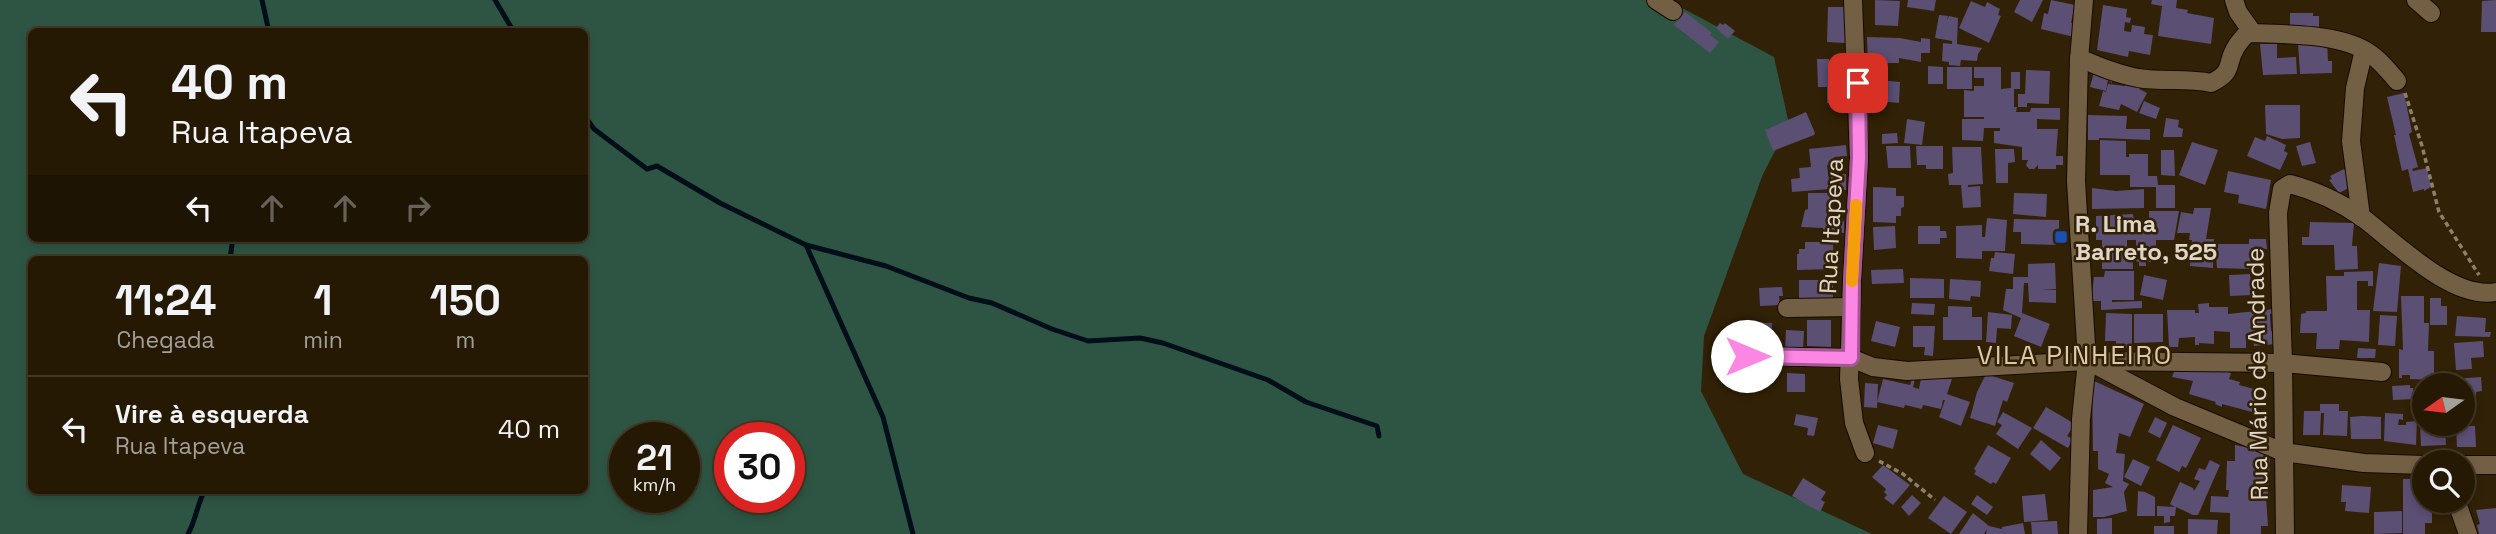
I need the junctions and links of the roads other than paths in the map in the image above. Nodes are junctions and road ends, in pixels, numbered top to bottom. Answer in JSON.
{"nodes":[{"id":1,"x":1656,"y":0,"type":"edge"},
{"id":2,"x":1853,"y":0,"type":"edge"},
{"id":3,"x":2084,"y":0,"type":"edge"},
{"id":4,"x":2235,"y":0,"type":"edge"},
{"id":5,"x":2416,"y":0,"type":"edge"},
{"id":6,"x":1673,"y":11,"type":"dead end"},
{"id":7,"x":2431,"y":13,"type":"dead end"},
{"id":8,"x":2253,"y":33,"type":"junction"},
{"id":9,"x":2364,"y":50,"type":"junction"},
{"id":10,"x":2079,"y":58,"type":"junction"},
{"id":11,"x":2397,"y":81,"type":"road end"},
{"id":12,"x":2361,"y":217,"type":"junction"},
{"id":13,"x":2495,"y":293,"type":"edge"},
{"id":14,"x":1851,"y":307,"type":"junction"},
{"id":15,"x":1787,"y":308,"type":"dead end"},
{"id":16,"x":1747,"y":356,"type":"dead end"},
{"id":17,"x":1851,"y":358,"type":"junction"},
{"id":18,"x":2087,"y":361,"type":"junction"},
{"id":19,"x":2283,"y":363,"type":"junction"},
{"id":20,"x":2382,"y":372,"type":"dead end"},
{"id":21,"x":2283,"y":452,"type":"junction"},
{"id":22,"x":1865,"y":453,"type":"road end"},
{"id":23,"x":2412,"y":465,"type":"edge"},
{"id":24,"x":2475,"y":465,"type":"edge"},
{"id":25,"x":2496,"y":465,"type":"edge"},
{"id":26,"x":2461,"y":513,"type":"edge"},
{"id":27,"x":2078,"y":534,"type":"edge"},
{"id":28,"x":2285,"y":534,"type":"edge"},
{"id":29,"x":2468,"y":534,"type":"edge"}],
"edges":[{"from":1,"to":6,"type":"street"},
{"from":2,"to":14,"type":"street","name":"Rua Itapeva"},
{"from":3,"to":10,"type":"street"},
{"from":4,"to":8,"type":"street"},
{"from":5,"to":7,"type":"street"},
{"from":8,"to":9,"type":"street"},
{"from":8,"to":10,"type":"street"},
{"from":9,"to":11,"type":"street"},
{"from":9,"to":12,"type":"street"},
{"from":10,"to":18,"type":"street"},
{"from":12,"to":13,"type":"street"},
{"from":12,"to":19,"type":"street","name":"Rua Mário de Andrade"},
{"from":14,"to":15,"type":"street"},
{"from":14,"to":17,"type":"street","name":"Rua Itapeva"},
{"from":16,"to":17,"type":"street"},
{"from":17,"to":18,"type":"street"},
{"from":17,"to":22,"type":"street","name":"Rua Itapeva"},
{"from":18,"to":19,"type":"street"},
{"from":18,"to":21,"type":"street"},
{"from":18,"to":27,"type":"street"},
{"from":19,"to":20,"type":"street"},
{"from":19,"to":21,"type":"street","name":"Rua Mário de Andrade"},
{"from":21,"to":23,"type":"street"},
{"from":21,"to":28,"type":"street","name":"Rua Mário de Andrade"},
{"from":24,"to":25,"type":"street"},
{"from":26,"to":29,"type":"street"}]}
